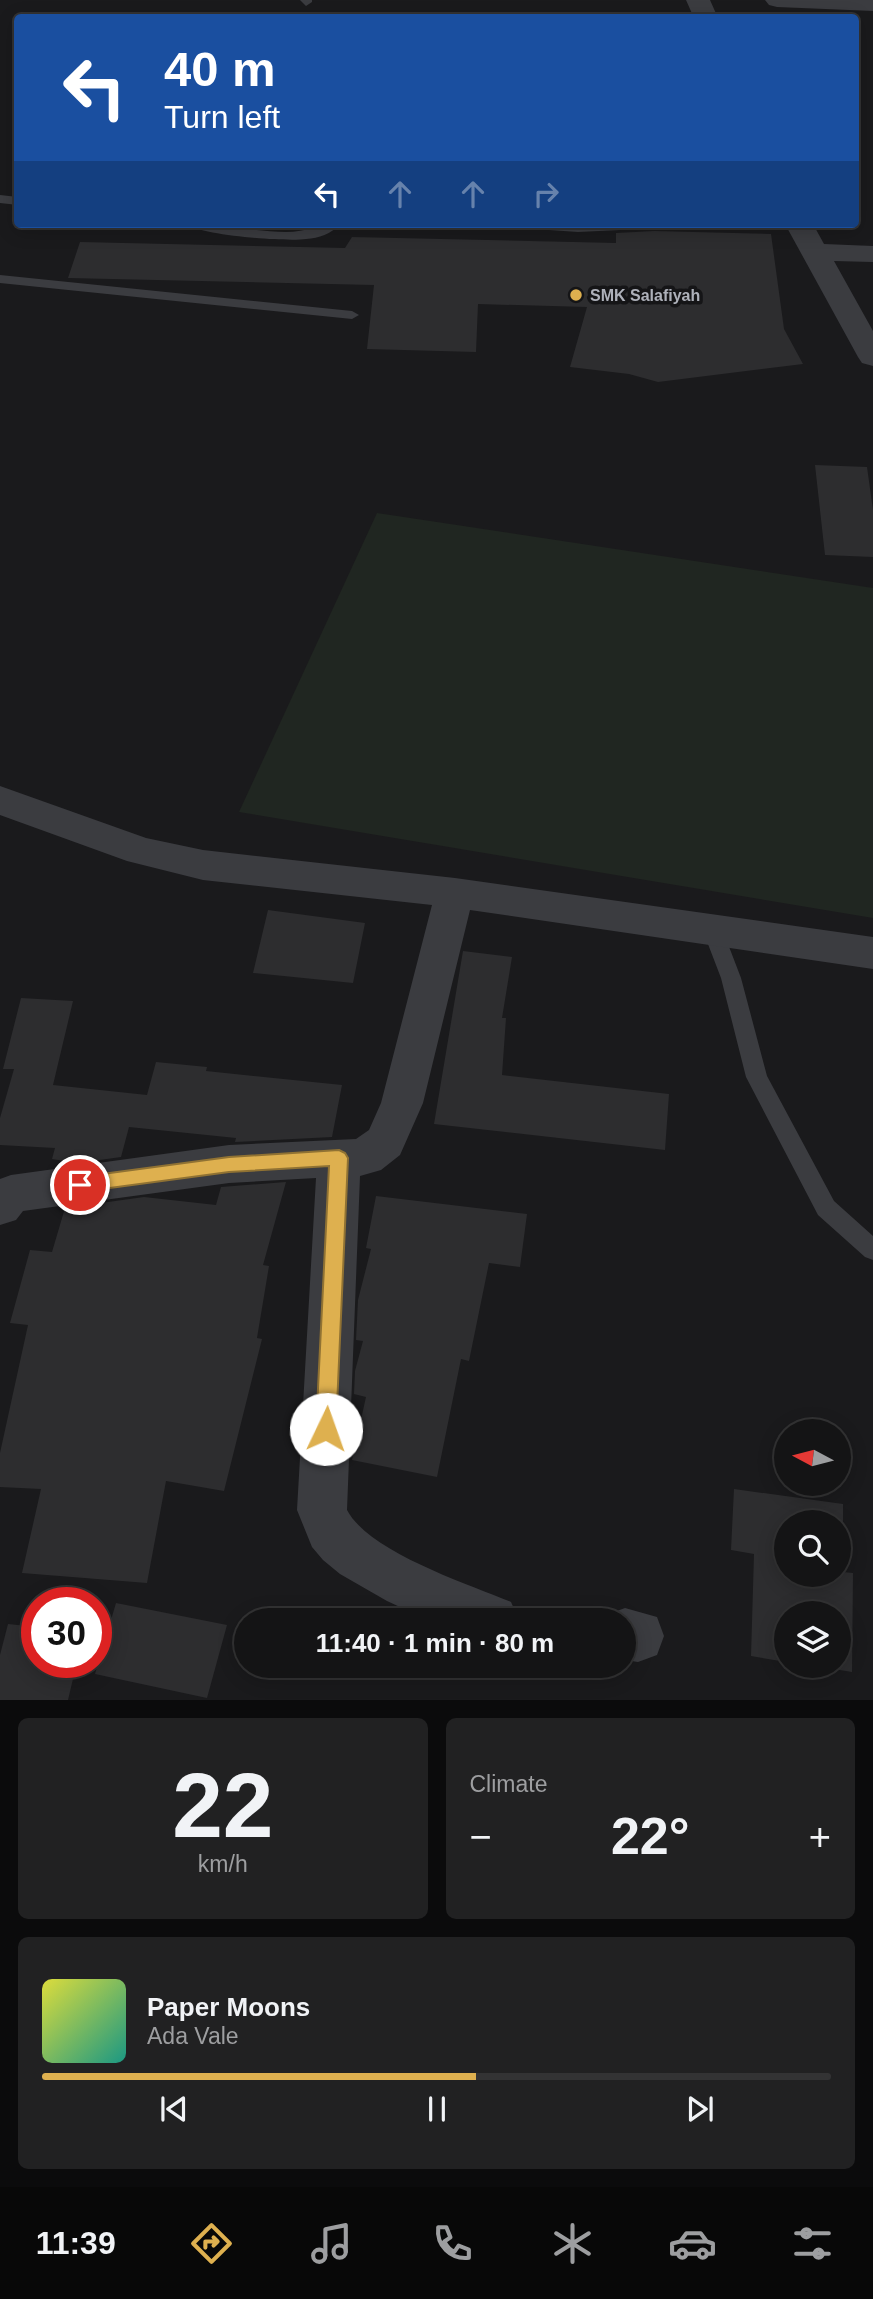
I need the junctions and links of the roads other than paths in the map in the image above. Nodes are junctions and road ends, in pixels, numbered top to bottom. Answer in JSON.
{"nodes":[{"id":1,"x":777,"y":0,"type":"edge"},
{"id":2,"x":873,"y":4,"type":"edge"},
{"id":3,"x":227,"y":228,"type":"edge"},
{"id":4,"x":329,"y":228,"type":"edge"},
{"id":5,"x":801,"y":228,"type":"edge"},
{"id":6,"x":816,"y":252,"type":"junction"},
{"id":7,"x":873,"y":254,"type":"edge"},
{"id":8,"x":0,"y":279,"type":"edge"},
{"id":9,"x":352,"y":315,"type":"dead end"},
{"id":10,"x":873,"y":357,"type":"edge"},
{"id":11,"x":0,"y":800,"type":"edge"},
{"id":12,"x":455,"y":893,"type":"junction"},
{"id":13,"x":713,"y":932,"type":"junction"},
{"id":14,"x":873,"y":953,"type":"edge"},
{"id":15,"x":339,"y":1158,"type":"junction"},
{"id":16,"x":0,"y":1206,"type":"edge"},
{"id":17,"x":873,"y":1250,"type":"edge"},
{"id":18,"x":459,"y":1608,"type":"edge"}],
"edges":[{"from":1,"to":2,"type":"street"},
{"from":3,"to":4,"type":"lane"},
{"from":5,"to":6,"type":"street"},
{"from":6,"to":7,"type":"street"},
{"from":6,"to":10,"type":"street"},
{"from":8,"to":9,"type":"lane"},
{"from":11,"to":12,"type":"street"},
{"from":12,"to":13,"type":"street"},
{"from":12,"to":15,"type":"street"},
{"from":13,"to":14,"type":"street"},
{"from":13,"to":17,"type":"lane"},
{"from":15,"to":16,"type":"street"},
{"from":15,"to":18,"type":"street"}]}
